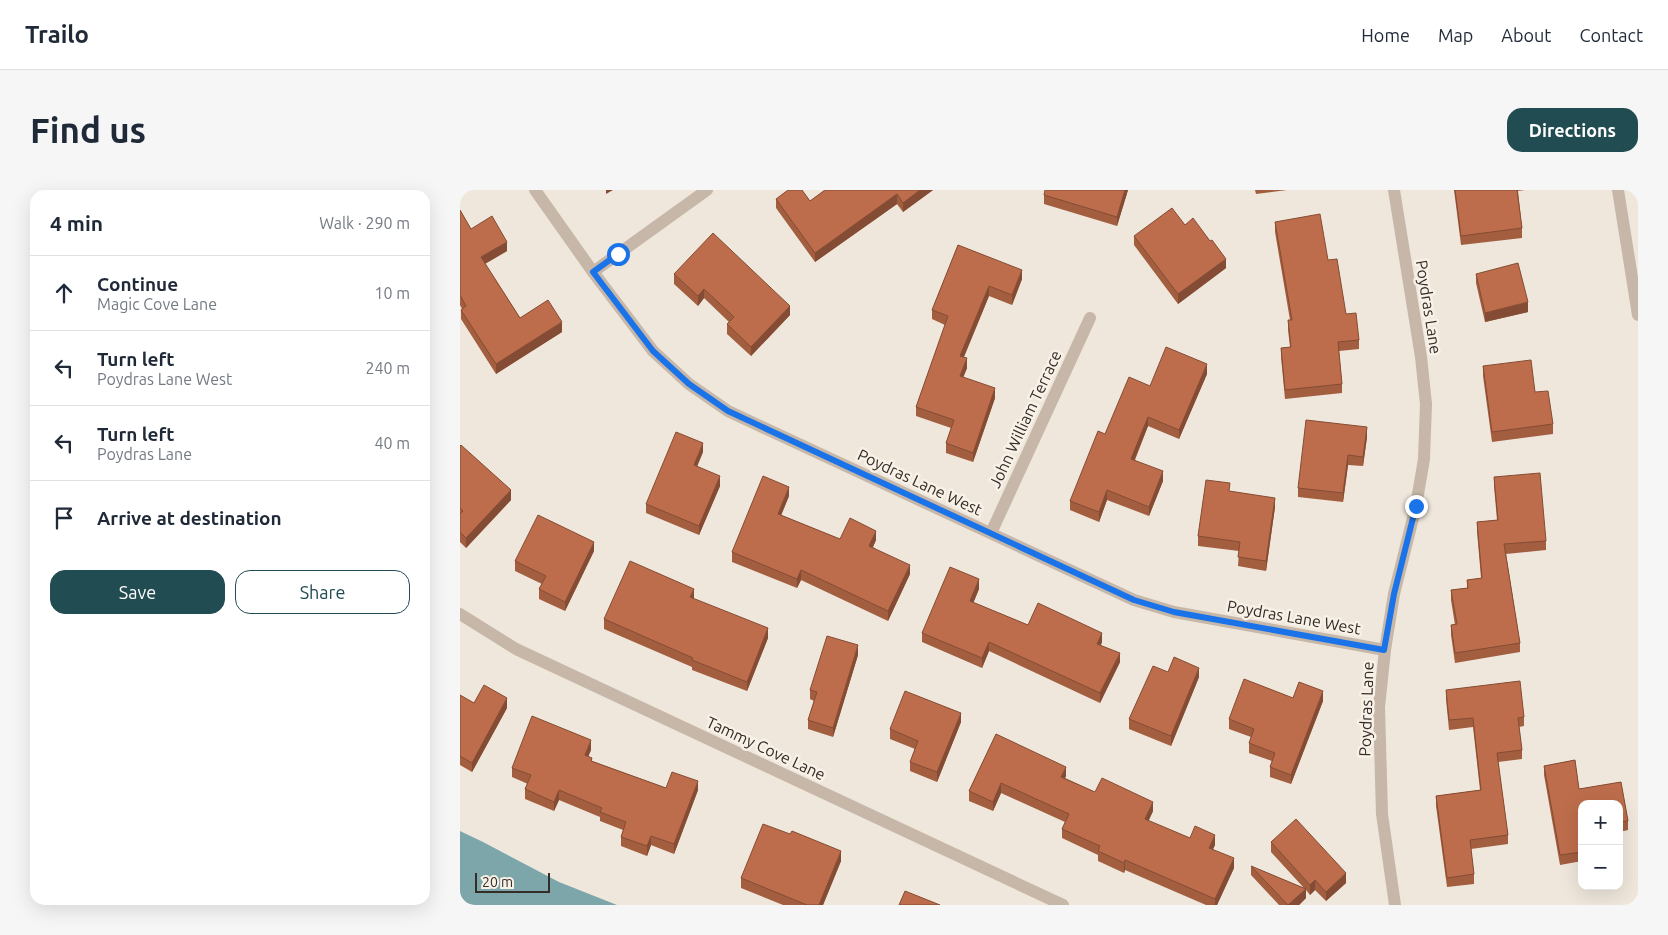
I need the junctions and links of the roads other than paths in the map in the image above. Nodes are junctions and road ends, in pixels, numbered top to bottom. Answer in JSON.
{"nodes":[{"id":1,"x":535,"y":190,"type":"edge"},
{"id":2,"x":707,"y":190,"type":"edge"},
{"id":3,"x":1394,"y":190,"type":"edge"},
{"id":4,"x":1618,"y":190,"type":"edge"},
{"id":5,"x":593,"y":272,"type":"junction"},
{"id":6,"x":1638,"y":315,"type":"edge"},
{"id":7,"x":1090,"y":318,"type":"dead end"},
{"id":8,"x":991,"y":533,"type":"junction"},
{"id":9,"x":460,"y":614,"type":"edge"},
{"id":10,"x":1384,"y":650,"type":"junction"},
{"id":11,"x":1063,"y":905,"type":"edge"},
{"id":12,"x":1395,"y":905,"type":"edge"}],
"edges":[{"from":1,"to":5,"type":"street","name":"Poydras Lane West"},
{"from":2,"to":5,"type":"street"},
{"from":3,"to":10,"type":"street","name":"Poydras Lane"},
{"from":4,"to":6,"type":"street"},
{"from":5,"to":8,"type":"street","name":"Poydras Lane West"},
{"from":7,"to":8,"type":"street","name":"John William Terrace"},
{"from":8,"to":10,"type":"street","name":"Poydras Lane West"},
{"from":9,"to":11,"type":"street","name":"Tammy Cove Lane"},
{"from":10,"to":12,"type":"street","name":"Poydras Lane"}]}
